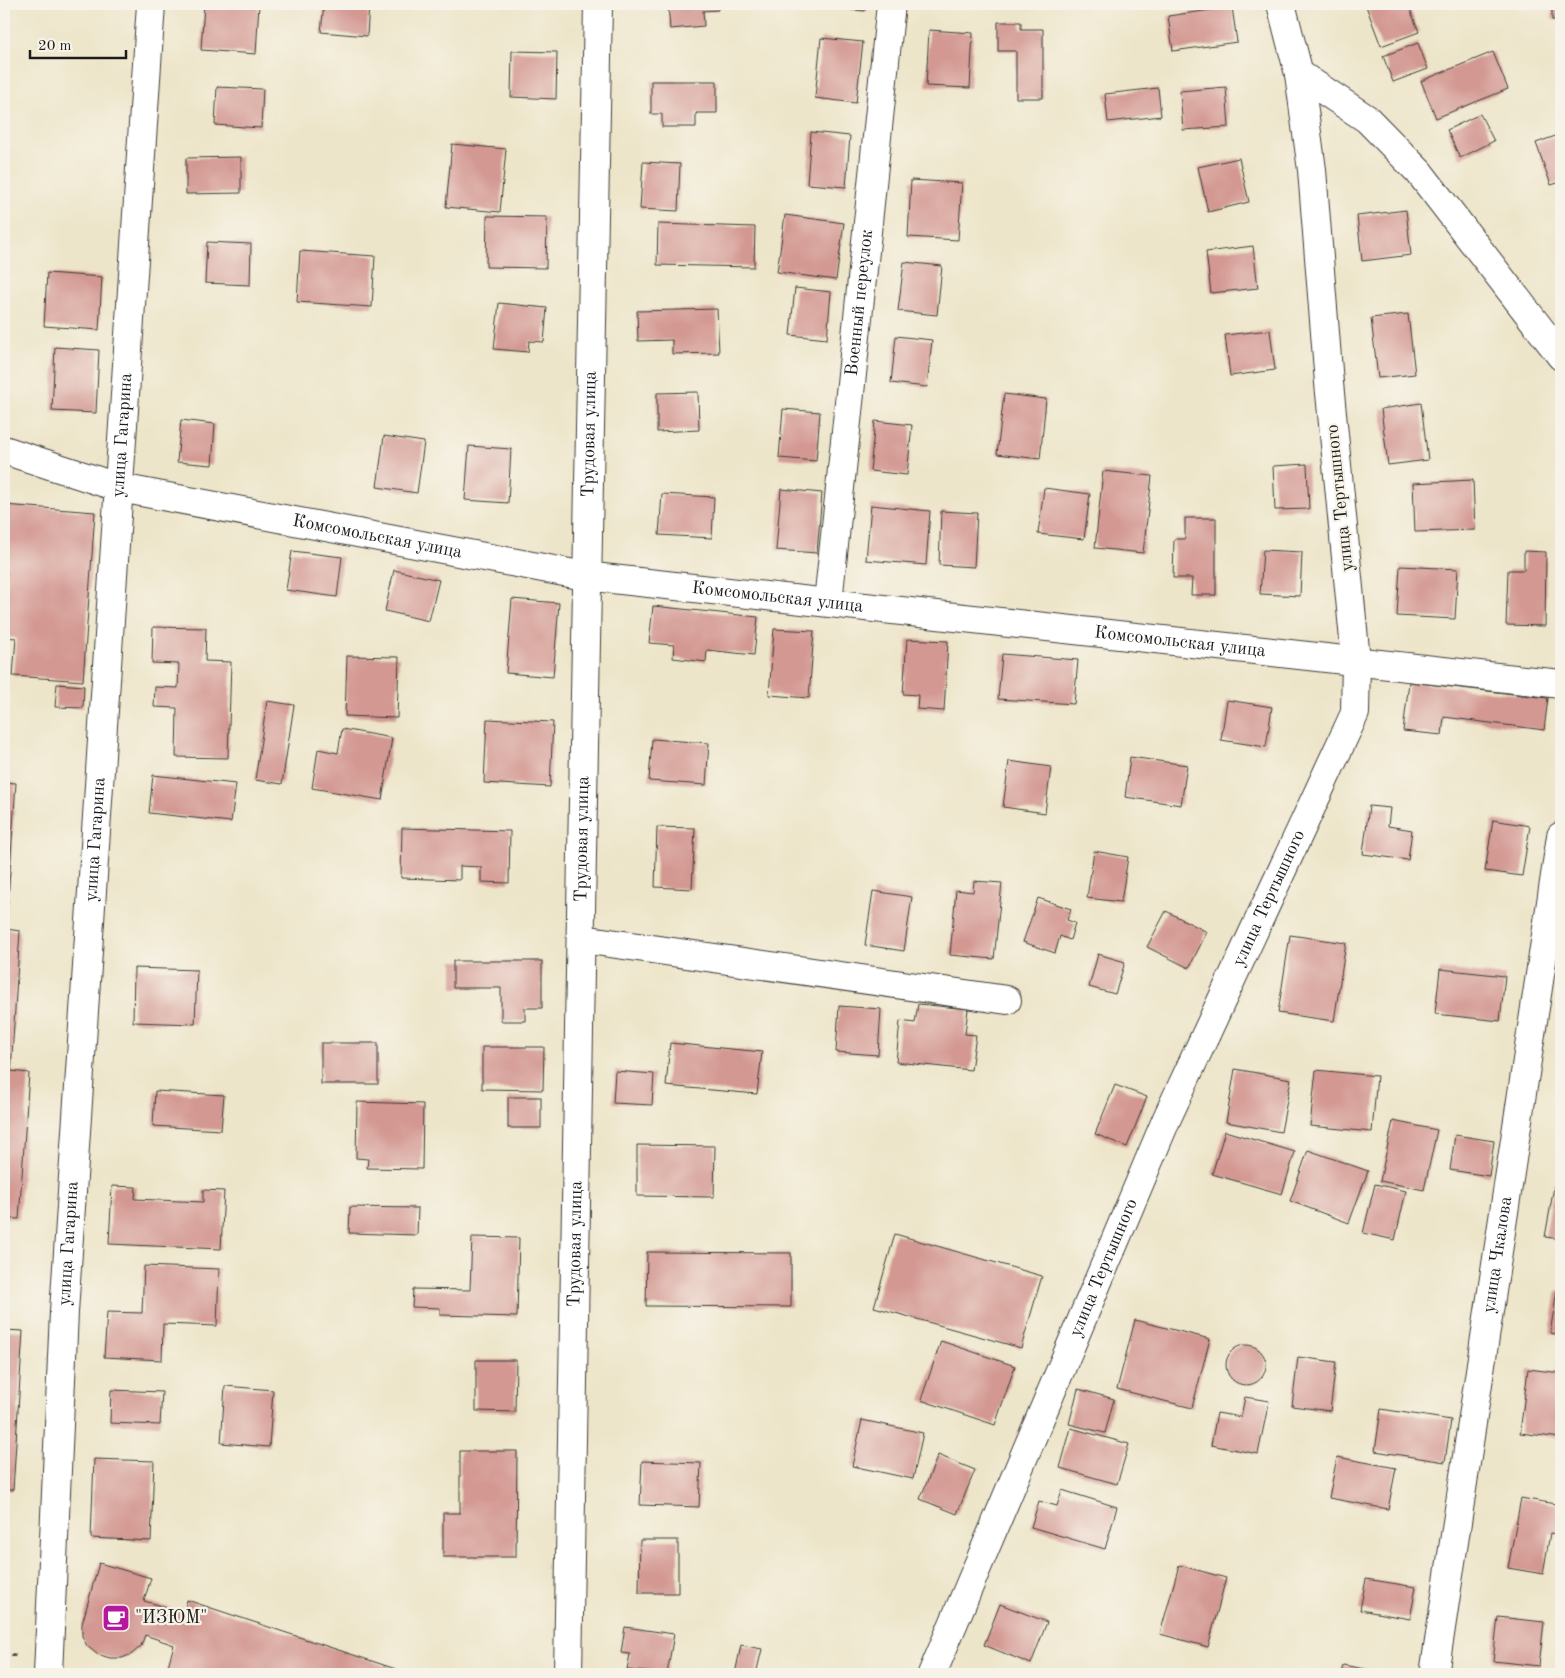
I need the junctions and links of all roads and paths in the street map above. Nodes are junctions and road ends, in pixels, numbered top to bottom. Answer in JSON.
{"nodes":[{"id":1,"x":151,"y":4,"type":"edge"},
{"id":2,"x":598,"y":4,"type":"edge"},
{"id":3,"x":891,"y":4,"type":"edge"},
{"id":4,"x":1281,"y":4,"type":"edge"},
{"id":5,"x":1299,"y":74,"type":"junction"},
{"id":6,"x":1561,"y":356,"type":"edge"},
{"id":7,"x":4,"y":450,"type":"edge"},
{"id":8,"x":120,"y":488,"type":"junction"},
{"id":9,"x":586,"y":576,"type":"junction"},
{"id":10,"x":828,"y":602,"type":"junction"},
{"id":11,"x":1356,"y":660,"type":"junction"},
{"id":12,"x":1561,"y":684,"type":"edge"},
{"id":13,"x":1561,"y":836,"type":"edge"},
{"id":14,"x":582,"y":939,"type":"junction"},
{"id":15,"x":1007,"y":1000,"type":"dead end"},
{"id":16,"x":48,"y":1674,"type":"edge"},
{"id":17,"x":568,"y":1674,"type":"edge"},
{"id":18,"x":932,"y":1674,"type":"edge"},
{"id":19,"x":1434,"y":1674,"type":"edge"}],
"edges":[{"from":1,"to":8,"type":"street","name":"улица Гагарина"},
{"from":2,"to":9,"type":"street","name":"Трудовая улица"},
{"from":3,"to":10,"type":"street","name":"Военный переулок"},
{"from":4,"to":5,"type":"street","name":"улица Тертышного"},
{"from":5,"to":6,"type":"street"},
{"from":5,"to":11,"type":"street","name":"улица Тертышного"},
{"from":7,"to":8,"type":"street","name":"Комсомольская улица"},
{"from":8,"to":9,"type":"street","name":"Комсомольская улица"},
{"from":8,"to":16,"type":"street","name":"улица Гагарина"},
{"from":9,"to":10,"type":"street","name":"Комсомольская улица"},
{"from":9,"to":14,"type":"street","name":"Трудовая улица"},
{"from":10,"to":11,"type":"street","name":"Комсомольская улица"},
{"from":11,"to":12,"type":"street","name":"Комсомольская улица"},
{"from":11,"to":18,"type":"street","name":"улица Тертышного"},
{"from":13,"to":19,"type":"street","name":"улица Чкалова"},
{"from":14,"to":15,"type":"street"},
{"from":14,"to":17,"type":"street","name":"Трудовая улица"}]}
